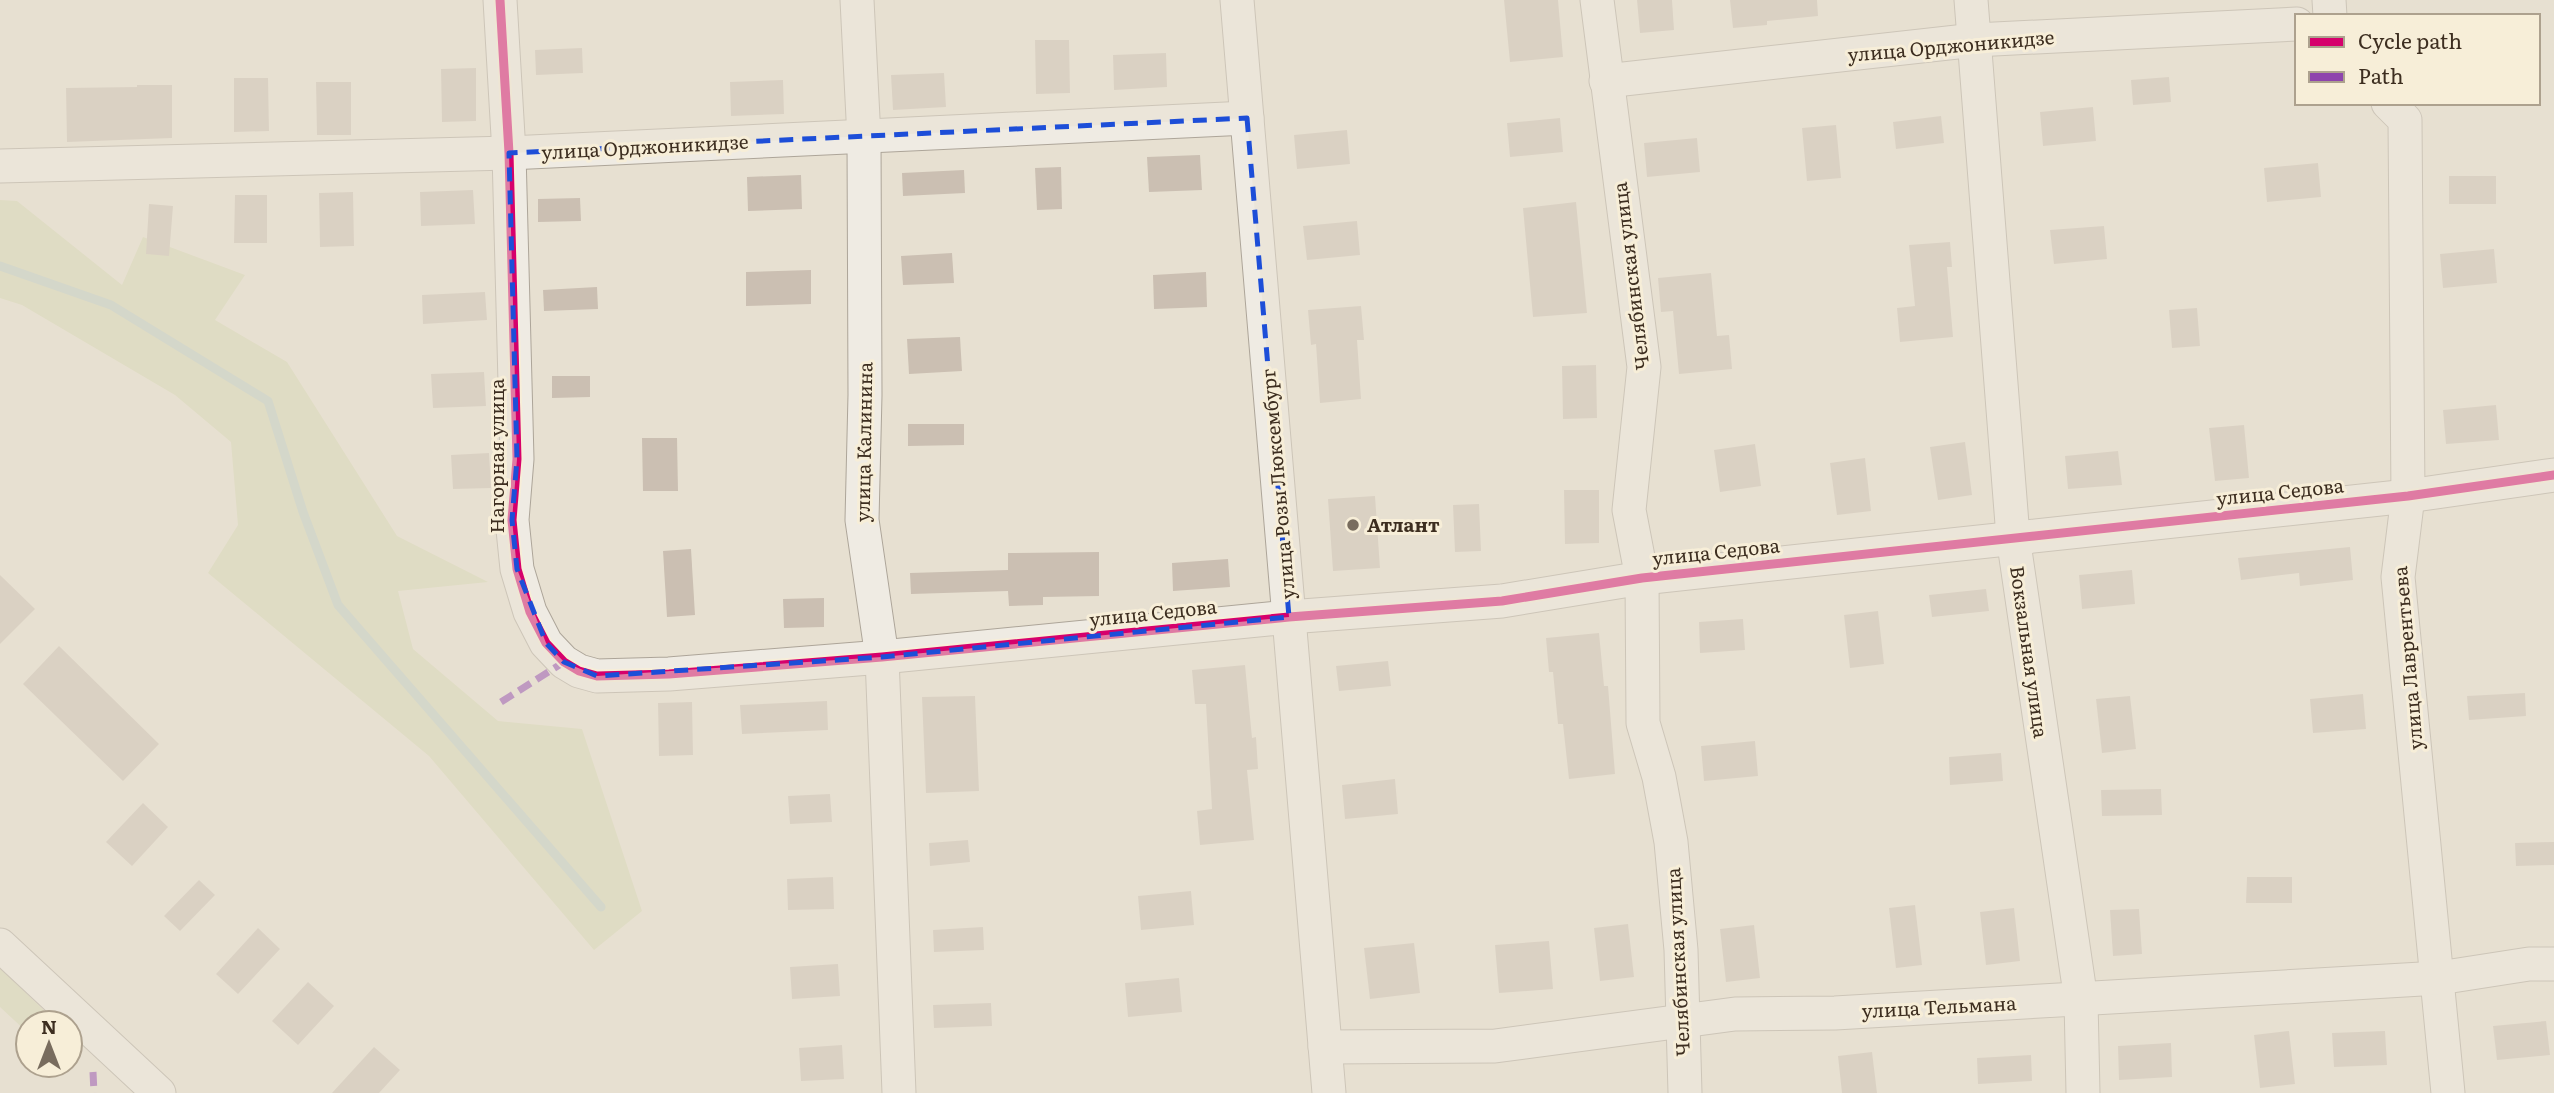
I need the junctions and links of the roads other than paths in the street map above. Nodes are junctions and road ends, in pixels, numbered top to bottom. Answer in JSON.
{"nodes":[{"id":1,"x":500,"y":0,"type":"edge"},
{"id":2,"x":857,"y":0,"type":"edge"},
{"id":3,"x":1237,"y":0,"type":"edge"},
{"id":4,"x":1597,"y":0,"type":"edge"},
{"id":5,"x":1971,"y":0,"type":"edge"},
{"id":6,"x":2295,"y":24,"type":"edge"},
{"id":7,"x":1975,"y":40,"type":"junction"},
{"id":8,"x":1606,"y":81,"type":"junction"},
{"id":9,"x":2390,"y":105,"type":"edge"},
{"id":10,"x":1247,"y":118,"type":"junction"},
{"id":11,"x":864,"y":138,"type":"junction"},
{"id":12,"x":509,"y":153,"type":"junction"},
{"id":13,"x":0,"y":166,"type":"edge"},
{"id":14,"x":2554,"y":475,"type":"edge"},
{"id":15,"x":2408,"y":496,"type":"junction"},
{"id":16,"x":2012,"y":537,"type":"junction"},
{"id":17,"x":1642,"y":578,"type":"junction"},
{"id":18,"x":1289,"y":617,"type":"junction"},
{"id":19,"x":882,"y":657,"type":"junction"},
{"id":20,"x":0,"y":945,"type":"edge"},
{"id":21,"x":2554,"y":964,"type":"edge"},
{"id":22,"x":2439,"y":978,"type":"junction"},
{"id":23,"x":2081,"y":1000,"type":"junction"},
{"id":24,"x":1681,"y":1021,"type":"junction"},
{"id":25,"x":1325,"y":1047,"type":"junction"},
{"id":26,"x":159,"y":1093,"type":"edge"},
{"id":27,"x":899,"y":1093,"type":"edge"},
{"id":28,"x":1329,"y":1093,"type":"edge"},
{"id":29,"x":1685,"y":1093,"type":"edge"},
{"id":30,"x":2083,"y":1093,"type":"edge"},
{"id":31,"x":2448,"y":1093,"type":"edge"}],
"edges":[{"from":1,"to":12,"type":"street","name":"Нагорная улица"},
{"from":2,"to":11,"type":"street","name":"улица Калинина"},
{"from":3,"to":10,"type":"street","name":"улица Розы Люксембург"},
{"from":4,"to":8,"type":"street","name":"Челябинская улица"},
{"from":5,"to":7,"type":"street","name":"Вокзальная улица"},
{"from":6,"to":7,"type":"street","name":"улица Орджоникидзе"},
{"from":7,"to":8,"type":"street","name":"улица Орджоникидзе"},
{"from":7,"to":16,"type":"street","name":"Вокзальная улица"},
{"from":8,"to":17,"type":"street","name":"Челябинская улица"},
{"from":9,"to":15,"type":"street","name":"улица Лаврентьева"},
{"from":10,"to":11,"type":"street","name":"улица Орджоникидзе"},
{"from":10,"to":18,"type":"street","name":"улица Розы Люксембург"},
{"from":11,"to":12,"type":"street","name":"улица Орджоникидзе"},
{"from":11,"to":19,"type":"street","name":"улица Калинина"},
{"from":12,"to":13,"type":"street","name":"улица Орджоникидзе"},
{"from":12,"to":19,"type":"street","name":"Нагорная улица"},
{"from":14,"to":15,"type":"street","name":"улица Седова"},
{"from":15,"to":16,"type":"street","name":"улица Седова"},
{"from":15,"to":22,"type":"street","name":"улица Лаврентьева"},
{"from":16,"to":17,"type":"street","name":"улица Седова"},
{"from":16,"to":23,"type":"street","name":"Вокзальная улица"},
{"from":17,"to":18,"type":"street","name":"улица Седова"},
{"from":17,"to":24,"type":"street","name":"Челябинская улица"},
{"from":18,"to":19,"type":"street","name":"улица Седова"},
{"from":18,"to":25,"type":"street","name":"улица Розы Люксембург"},
{"from":19,"to":27,"type":"street","name":"улица Калинина"},
{"from":20,"to":26,"type":"street"},
{"from":21,"to":22,"type":"street","name":"улица Тельмана"},
{"from":22,"to":23,"type":"street","name":"улица Тельмана"},
{"from":22,"to":31,"type":"street","name":"улица Лаврентьева"},
{"from":23,"to":24,"type":"street","name":"улица Тельмана"},
{"from":23,"to":30,"type":"street","name":"Вокзальная улица"},
{"from":24,"to":25,"type":"street","name":"улица Тельмана"},
{"from":24,"to":29,"type":"street","name":"Челябинская улица"},
{"from":25,"to":28,"type":"street","name":"улица Розы Люксембург"}]}
